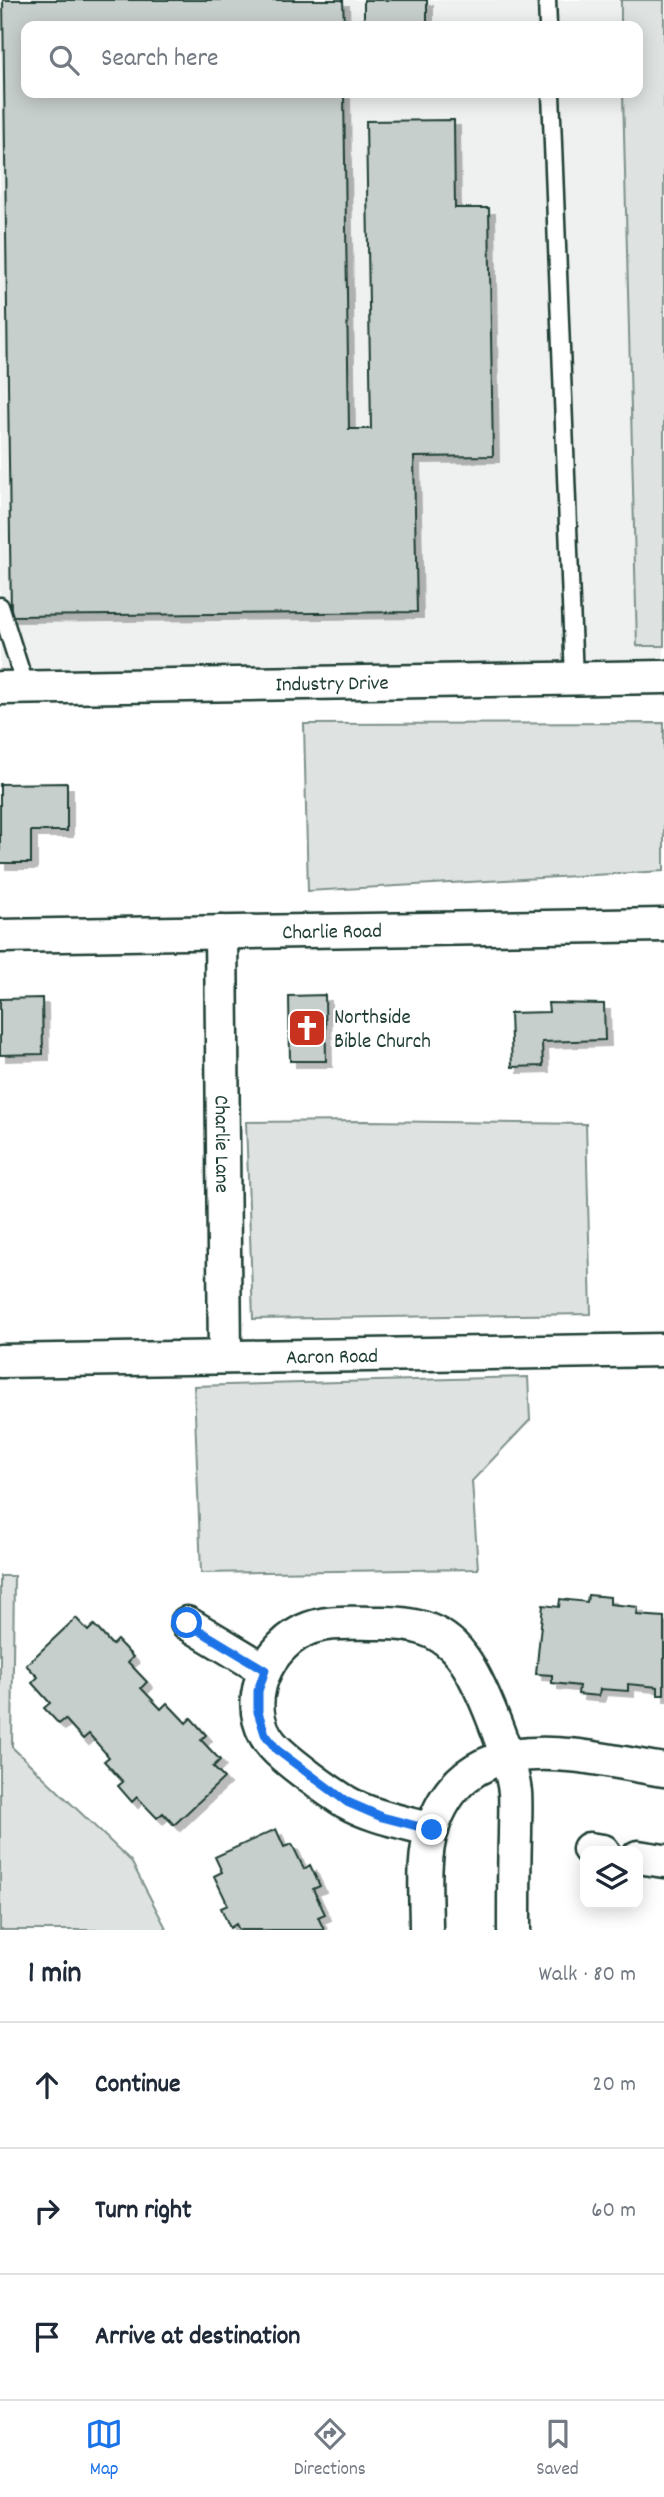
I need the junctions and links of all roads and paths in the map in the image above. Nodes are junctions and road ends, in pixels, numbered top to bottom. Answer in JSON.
{"nodes":[{"id":1,"x":547,"y":0,"type":"edge"},
{"id":2,"x":548,"y":21,"type":"edge"},
{"id":3,"x":551,"y":98,"type":"edge"},
{"id":4,"x":0,"y":606,"type":"edge"},
{"id":5,"x":664,"y":677,"type":"edge"},
{"id":6,"x":574,"y":679,"type":"junction"},
{"id":7,"x":13,"y":688,"type":"edge"},
{"id":8,"x":664,"y":925,"type":"edge"},
{"id":9,"x":221,"y":932,"type":"junction"},
{"id":10,"x":0,"y":936,"type":"edge"},
{"id":11,"x":664,"y":1350,"type":"edge"},
{"id":12,"x":225,"y":1357,"type":"junction"},
{"id":13,"x":0,"y":1361,"type":"edge"},
{"id":14,"x":187,"y":1623,"type":"dead end"},
{"id":15,"x":265,"y":1670,"type":"junction"},
{"id":16,"x":505,"y":1756,"type":"junction"},
{"id":17,"x":664,"y":1770,"type":"edge"},
{"id":18,"x":432,"y":1830,"type":"junction"},
{"id":19,"x":643,"y":1858,"type":"edge"},
{"id":20,"x":664,"y":1861,"type":"edge"},
{"id":21,"x":426,"y":1930,"type":"edge"},
{"id":22,"x":514,"y":1930,"type":"edge"}],
"edges":[{"from":1,"to":2,"type":"lane"},
{"from":3,"to":6,"type":"lane"},
{"from":4,"to":7,"type":"lane"},
{"from":5,"to":6,"type":"street","name":"Industry Drive"},
{"from":6,"to":7,"type":"street","name":"Industry Drive"},
{"from":8,"to":9,"type":"street","name":"Charlie Road"},
{"from":9,"to":10,"type":"street","name":"Charlie Road"},
{"from":9,"to":12,"type":"street","name":"Charlie Lane"},
{"from":11,"to":12,"type":"street","name":"Aaron Road"},
{"from":12,"to":13,"type":"street","name":"Aaron Road"},
{"from":14,"to":15,"type":"street"},
{"from":15,"to":16,"type":"street"},
{"from":15,"to":18,"type":"street"},
{"from":16,"to":17,"type":"street"},
{"from":16,"to":18,"type":"street"},
{"from":16,"to":22,"type":"street"},
{"from":18,"to":21,"type":"street"},
{"from":19,"to":20,"type":"street"}]}
